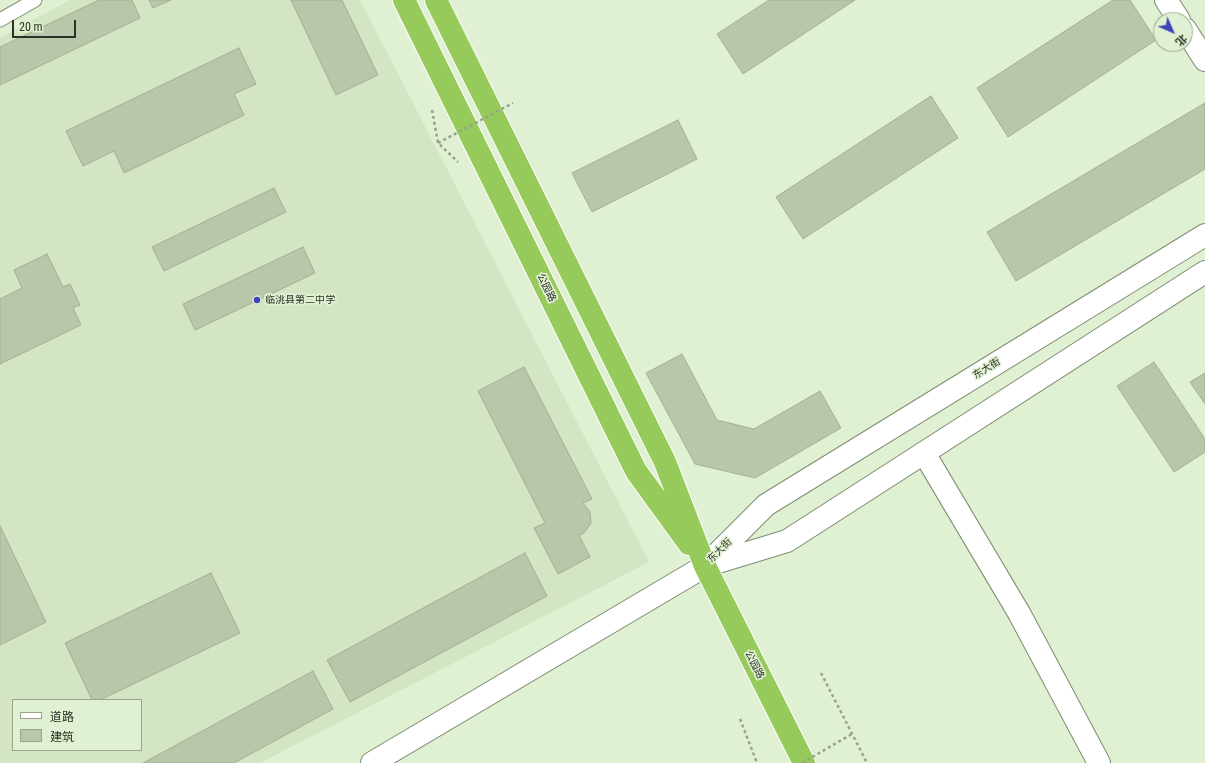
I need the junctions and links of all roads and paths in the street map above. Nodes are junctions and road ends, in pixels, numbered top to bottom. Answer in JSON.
{"nodes":[{"id":1,"x":35,"y":0,"type":"edge"},
{"id":2,"x":404,"y":0,"type":"edge"},
{"id":3,"x":436,"y":0,"type":"edge"},
{"id":4,"x":1166,"y":0,"type":"edge"},
{"id":5,"x":1174,"y":12,"type":"edge"},
{"id":6,"x":0,"y":20,"type":"edge"},
{"id":7,"x":1193,"y":41,"type":"edge"},
{"id":8,"x":1205,"y":60,"type":"edge"},
{"id":9,"x":513,"y":103,"type":"dead end"},
{"id":10,"x":438,"y":143,"type":"dead end"},
{"id":11,"x":1205,"y":235,"type":"edge"},
{"id":12,"x":1205,"y":272,"type":"edge"},
{"id":13,"x":924,"y":453,"type":"junction"},
{"id":14,"x":705,"y":566,"type":"junction"},
{"id":15,"x":821,"y":673,"type":"dead end"},
{"id":16,"x":740,"y":719,"type":"dead end"},
{"id":17,"x":852,"y":734,"type":"junction"},
{"id":18,"x":372,"y":763,"type":"edge"},
{"id":19,"x":757,"y":763,"type":"edge"},
{"id":20,"x":803,"y":763,"type":"edge"},
{"id":21,"x":867,"y":763,"type":"edge"},
{"id":22,"x":1099,"y":763,"type":"edge"}],
"edges":[{"from":1,"to":6,"type":"lane"},
{"from":2,"to":14,"type":"highway","name":"公园路"},
{"from":3,"to":14,"type":"highway","name":"公园路"},
{"from":4,"to":5,"type":"main road"},
{"from":7,"to":8,"type":"main road"},
{"from":9,"to":10,"type":"path","bridge":true},
{"from":11,"to":14,"type":"main road","name":"东大街"},
{"from":12,"to":13,"type":"main road","name":"东大街"},
{"from":13,"to":14,"type":"main road","name":"东大街"},
{"from":13,"to":22,"type":"main road"},
{"from":14,"to":18,"type":"main road"},
{"from":14,"to":20,"type":"highway","name":"公园路"},
{"from":15,"to":17,"type":"path"},
{"from":16,"to":19,"type":"path"},
{"from":17,"to":20,"type":"path","bridge":true},
{"from":17,"to":21,"type":"path"}]}
